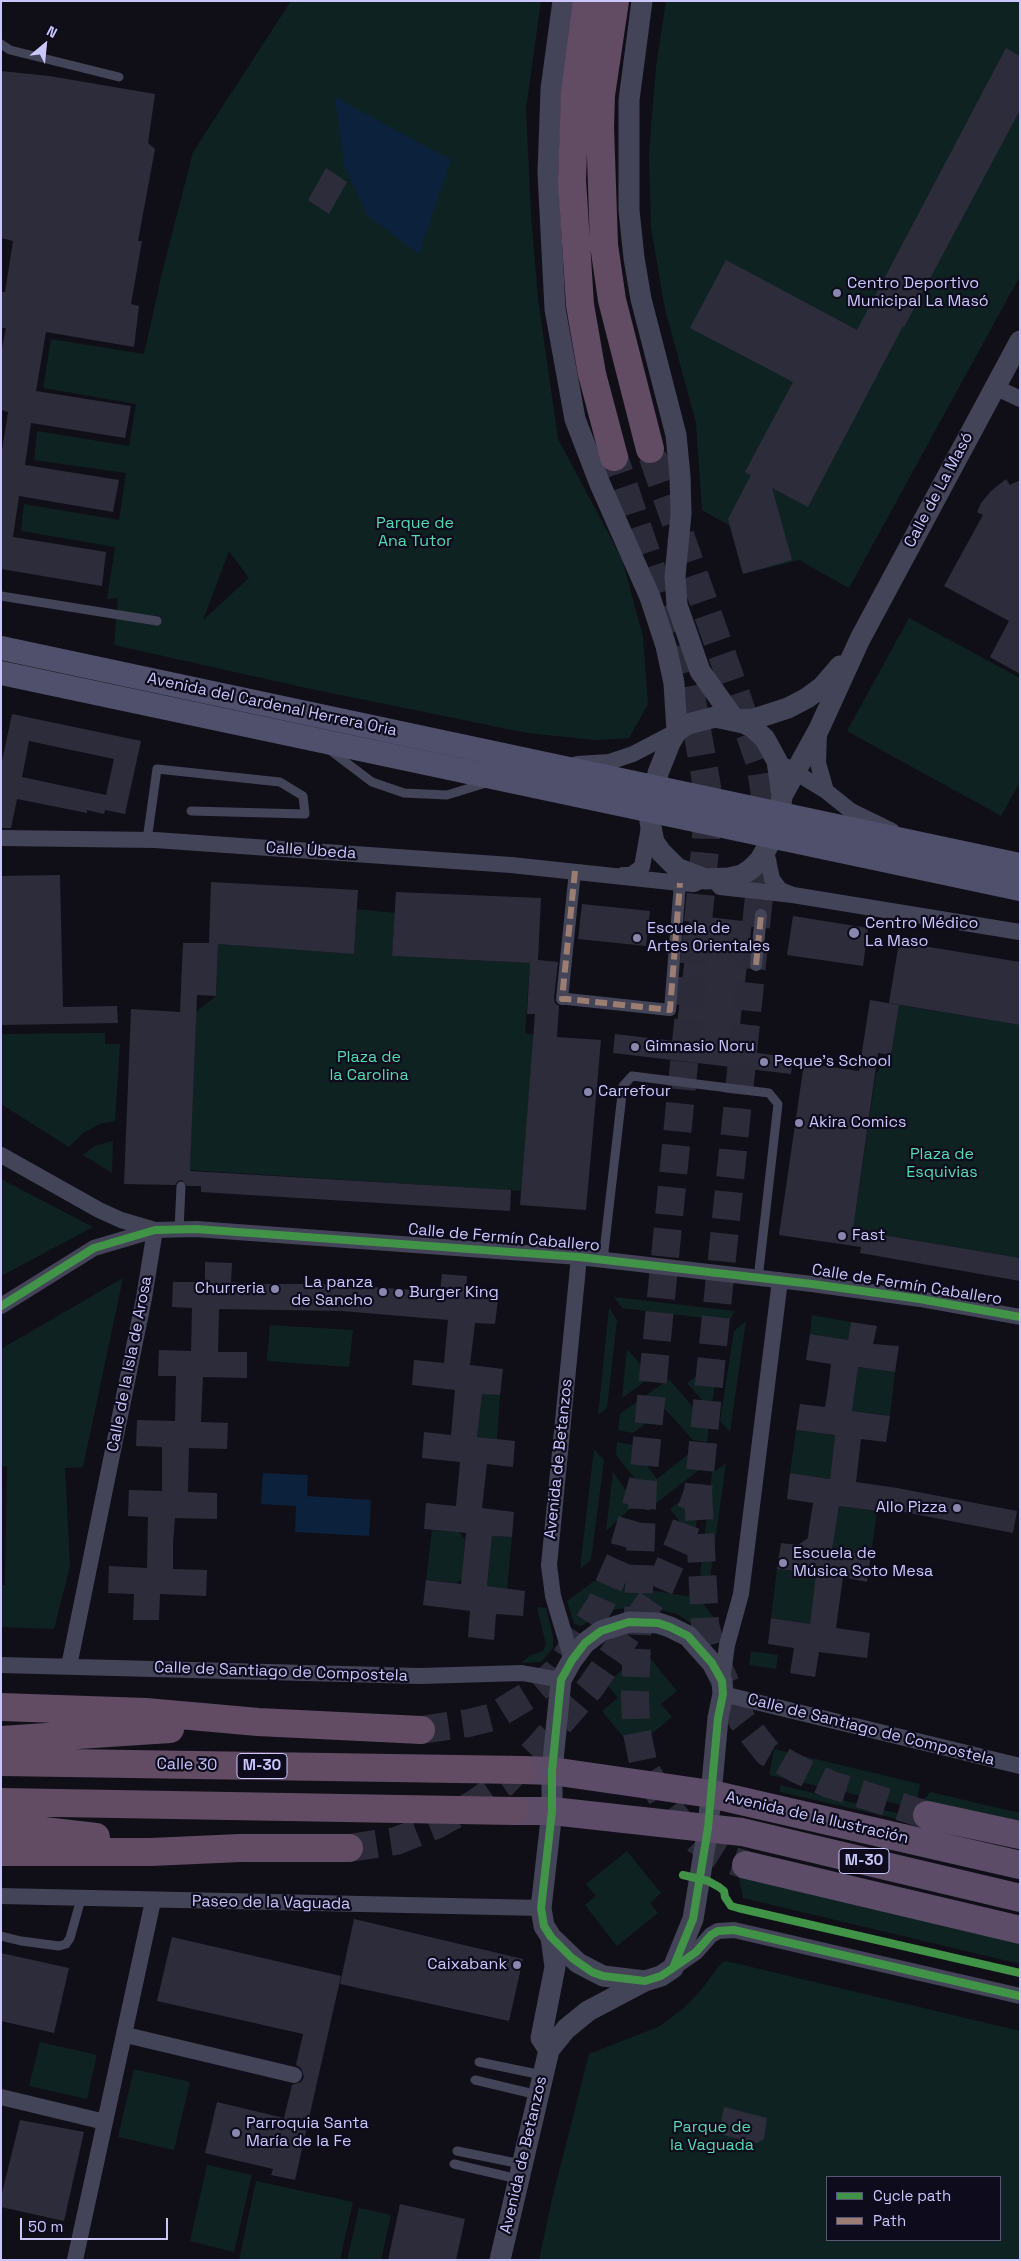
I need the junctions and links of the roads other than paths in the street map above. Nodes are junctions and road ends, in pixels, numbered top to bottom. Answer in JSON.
{"nodes":[{"id":1,"x":562,"y":1,"type":"edge"},
{"id":2,"x":587,"y":1,"type":"edge"},
{"id":3,"x":615,"y":1,"type":"edge"},
{"id":4,"x":642,"y":1,"type":"edge"},
{"id":5,"x":1,"y":44,"type":"edge"},
{"id":6,"x":120,"y":77,"type":"dead end"},
{"id":7,"x":1020,"y":340,"type":"edge"},
{"id":8,"x":995,"y":387,"type":"junction"},
{"id":9,"x":1020,"y":399,"type":"edge"},
{"id":10,"x":650,"y":449,"type":"tunnel mouth"},
{"id":11,"x":614,"y":457,"type":"tunnel mouth"},
{"id":12,"x":1,"y":596,"type":"edge"},
{"id":13,"x":157,"y":621,"type":"dead end"},
{"id":14,"x":860,"y":639,"type":"junction"},
{"id":15,"x":1,"y":648,"type":"edge"},
{"id":16,"x":5,"y":677,"type":"edge"},
{"id":17,"x":735,"y":720,"type":"junction"},
{"id":18,"x":819,"y":729,"type":"junction"},
{"id":19,"x":677,"y":731,"type":"junction"},
{"id":20,"x":306,"y":738,"type":"junction"},
{"id":21,"x":543,"y":764,"type":"junction"},
{"id":22,"x":786,"y":766,"type":"junction"},
{"id":23,"x":499,"y":779,"type":"junction"},
{"id":24,"x":826,"y":791,"type":"junction"},
{"id":25,"x":781,"y":805,"type":"junction"},
{"id":26,"x":652,"y":807,"type":"junction"},
{"id":27,"x":190,"y":811,"type":"dead end"},
{"id":28,"x":1,"y":838,"type":"edge"},
{"id":29,"x":147,"y":840,"type":"junction"},
{"id":30,"x":769,"y":844,"type":"junction"},
{"id":31,"x":943,"y":849,"type":"junction"},
{"id":32,"x":1020,"y":865,"type":"edge"},
{"id":33,"x":575,"y":871,"type":"junction"},
{"id":34,"x":620,"y":876,"type":"junction"},
{"id":35,"x":710,"y":879,"type":"junction"},
{"id":36,"x":680,"y":883,"type":"junction"},
{"id":37,"x":1020,"y":889,"type":"edge"},
{"id":38,"x":793,"y":895,"type":"junction"},
{"id":39,"x":761,"y":915,"type":"dead end"},
{"id":40,"x":1020,"y":932,"type":"edge"},
{"id":41,"x":756,"y":964,"type":"dead end"},
{"id":42,"x":1,"y":1155,"type":"edge"},
{"id":43,"x":181,"y":1186,"type":"dead end"},
{"id":44,"x":155,"y":1230,"type":"junction"},
{"id":45,"x":179,"y":1230,"type":"junction"},
{"id":46,"x":579,"y":1256,"type":"junction"},
{"id":47,"x":603,"y":1260,"type":"junction"},
{"id":48,"x":758,"y":1278,"type":"junction"},
{"id":49,"x":780,"y":1280,"type":"junction"},
{"id":50,"x":1,"y":1306,"type":"edge"},
{"id":51,"x":1020,"y":1317,"type":"edge"},
{"id":52,"x":572,"y":1660,"type":"junction"},
{"id":53,"x":1,"y":1666,"type":"edge"},
{"id":54,"x":69,"y":1666,"type":"junction"},
{"id":55,"x":561,"y":1680,"type":"junction"},
{"id":56,"x":722,"y":1688,"type":"junction"},
{"id":57,"x":1,"y":1707,"type":"edge"},
{"id":58,"x":1,"y":1740,"type":"edge"},
{"id":59,"x":1,"y":1762,"type":"edge"},
{"id":60,"x":1020,"y":1766,"type":"edge"},
{"id":61,"x":522,"y":1770,"type":"joint"},
{"id":62,"x":552,"y":1771,"type":"junction"},
{"id":63,"x":711,"y":1794,"type":"junction"},
{"id":64,"x":1,"y":1802,"type":"edge"},
{"id":65,"x":552,"y":1811,"type":"junction"},
{"id":66,"x":927,"y":1815,"type":"tunnel mouth"},
{"id":67,"x":1,"y":1826,"type":"edge"},
{"id":68,"x":708,"y":1828,"type":"junction"},
{"id":69,"x":1020,"y":1835,"type":"edge"},
{"id":70,"x":240,"y":1848,"type":"junction"},
{"id":71,"x":349,"y":1848,"type":"tunnel mouth"},
{"id":72,"x":1,"y":1852,"type":"edge"},
{"id":73,"x":746,"y":1864,"type":"tunnel mouth"},
{"id":74,"x":1020,"y":1865,"type":"edge"},
{"id":75,"x":1,"y":1896,"type":"edge"},
{"id":76,"x":1020,"y":1898,"type":"edge"},
{"id":77,"x":82,"y":1899,"type":"junction"},
{"id":78,"x":153,"y":1901,"type":"junction"},
{"id":79,"x":541,"y":1908,"type":"junction"},
{"id":80,"x":1020,"y":1930,"type":"edge"},
{"id":81,"x":1,"y":1936,"type":"edge"},
{"id":82,"x":552,"y":1937,"type":"junction"},
{"id":83,"x":673,"y":1968,"type":"junction"},
{"id":84,"x":645,"y":1982,"type":"junction"},
{"id":85,"x":1020,"y":1996,"type":"edge"},
{"id":86,"x":126,"y":2035,"type":"junction"},
{"id":87,"x":549,"y":2050,"type":"junction"},
{"id":88,"x":479,"y":2062,"type":"dead end"},
{"id":89,"x":294,"y":2075,"type":"dead end"},
{"id":90,"x":474,"y":2080,"type":"dead end"},
{"id":91,"x":540,"y":2085,"type":"junction"},
{"id":92,"x":1,"y":2097,"type":"edge"},
{"id":93,"x":106,"y":2122,"type":"junction"},
{"id":94,"x":457,"y":2151,"type":"dead end"},
{"id":95,"x":454,"y":2164,"type":"dead end"},
{"id":96,"x":520,"y":2172,"type":"junction"},
{"id":97,"x":75,"y":2260,"type":"edge"},
{"id":98,"x":500,"y":2260,"type":"edge"}],
"edges":[{"from":1,"to":19,"type":"street"},
{"from":2,"to":11,"type":"highway"},
{"from":3,"to":10,"type":"highway"},
{"from":4,"to":17,"type":"street"},
{"from":5,"to":6,"type":"lane"},
{"from":7,"to":8,"type":"street","name":"Calle de La Masó"},
{"from":8,"to":9,"type":"street"},
{"from":8,"to":14,"type":"street","name":"Calle de La Masó"},
{"from":12,"to":13,"type":"lane"},
{"from":14,"to":17,"type":"street","name":"Calle de La Masó"},
{"from":14,"to":18,"type":"street","name":"Calle de La Masó"},
{"from":15,"to":21,"type":"main road","name":"Avenida del Cardenal Herrera Oria"},
{"from":16,"to":20,"type":"main road","name":"Avenida del Cardenal Herrera Oria"},
{"from":17,"to":19,"type":"street","name":"Avenida del Cardenal Herrera Oria"},
{"from":17,"to":22,"type":"street","name":"Avenida del Cardenal Herrera Oria"},
{"from":18,"to":22,"type":"street","name":"Calle de La Masó"},
{"from":18,"to":24,"type":"street","name":"Calle de La Masó"},
{"from":19,"to":21,"type":"street","name":"Avenida del Cardenal Herrera Oria"},
{"from":19,"to":26,"type":"street"},
{"from":20,"to":23,"type":"main road","name":"Avenida del Cardenal Herrera Oria"},
{"from":20,"to":23,"type":"lane","name":"Avenida del Cardenal Herrera Oria"},
{"from":21,"to":26,"type":"main road","name":"Avenida del Cardenal Herrera Oria"},
{"from":22,"to":24,"type":"street","name":"Avenida del Cardenal Herrera Oria"},
{"from":22,"to":25,"type":"street","name":"Calle de La Masó"},
{"from":23,"to":26,"type":"main road","name":"Avenida del Cardenal Herrera Oria"},
{"from":24,"to":31,"type":"street","name":"Avenida del Cardenal Herrera Oria"},
{"from":25,"to":26,"type":"main road","name":"Avenida del Cardenal Herrera Oria"},
{"from":25,"to":30,"type":"street"},
{"from":25,"to":31,"type":"main road","name":"Avenida del Cardenal Herrera Oria"},
{"from":26,"to":30,"type":"main road","name":"Avenida del Cardenal Herrera Oria"},
{"from":26,"to":34,"type":"street","name":"Calle Úbeda"},
{"from":26,"to":35,"type":"street"},
{"from":27,"to":29,"type":"lane"},
{"from":28,"to":29,"type":"street","name":"Calle Úbeda"},
{"from":29,"to":33,"type":"street","name":"Calle Úbeda"},
{"from":30,"to":35,"type":"street"},
{"from":30,"to":37,"type":"main road","name":"Avenida del Cardenal Herrera Oria"},
{"from":30,"to":38,"type":"street"},
{"from":31,"to":32,"type":"main road","name":"Avenida del Cardenal Herrera Oria"},
{"from":33,"to":34,"type":"street","name":"Calle Úbeda"},
{"from":33,"to":36,"type":"street"},
{"from":34,"to":36,"type":"street","name":"Calle Úbeda"},
{"from":35,"to":36,"type":"street","name":"Calle Úbeda"},
{"from":35,"to":38,"type":"street"},
{"from":38,"to":40,"type":"street"},
{"from":39,"to":41,"type":"street"},
{"from":42,"to":44,"type":"street"},
{"from":43,"to":45,"type":"lane"},
{"from":44,"to":45,"type":"street","name":"Calle de Fermín Caballero"},
{"from":44,"to":50,"type":"street","name":"Calle de Fermín Caballero"},
{"from":44,"to":54,"type":"street","name":"Calle de la Isla de Arosa"},
{"from":45,"to":46,"type":"street","name":"Calle de Fermín Caballero"},
{"from":46,"to":47,"type":"street","name":"Calle de Fermín Caballero"},
{"from":46,"to":52,"type":"street","name":"Avenida de Betanzos"},
{"from":47,"to":48,"type":"street","name":"Calle de Fermín Caballero"},
{"from":47,"to":48,"type":"lane"},
{"from":48,"to":49,"type":"street","name":"Calle de Fermín Caballero"},
{"from":49,"to":51,"type":"street","name":"Calle de Fermín Caballero"},
{"from":49,"to":56,"type":"street"},
{"from":52,"to":55,"type":"street"},
{"from":52,"to":56,"type":"street"},
{"from":53,"to":54,"type":"street","name":"Calle de Santiago de Compostela"},
{"from":54,"to":55,"type":"street","name":"Calle de Santiago de Compostela"},
{"from":55,"to":62,"type":"street"},
{"from":56,"to":60,"type":"street","name":"Calle de Santiago de Compostela"},
{"from":56,"to":63,"type":"street"},
{"from":57,"to":58,"type":"highway"},
{"from":59,"to":61,"type":"highway","name":"Calle 30","number":"M-30"},
{"from":61,"to":62,"type":"highway","name":"Avenida de la Ilustración","number":"M-30"},
{"from":62,"to":63,"type":"highway","name":"Avenida de la Ilustración","number":"M-30"},
{"from":62,"to":65,"type":"street"},
{"from":63,"to":68,"type":"street"},
{"from":63,"to":74,"type":"highway","name":"Avenida de la Ilustración","number":"M-30"},
{"from":64,"to":65,"type":"highway","name":"Avenida de la Ilustración","number":"M-30"},
{"from":65,"to":68,"type":"highway","name":"Avenida de la Ilustración","number":"M-30"},
{"from":65,"to":79,"type":"street"},
{"from":66,"to":69,"type":"highway"},
{"from":67,"to":70,"type":"highway"},
{"from":68,"to":76,"type":"highway","name":"Avenida de la Ilustración","number":"M-30"},
{"from":68,"to":83,"type":"street"},
{"from":70,"to":71,"type":"highway"},
{"from":70,"to":72,"type":"highway"},
{"from":73,"to":80,"type":"highway"},
{"from":75,"to":77,"type":"street","name":"Paseo de la Vaguada"},
{"from":77,"to":78,"type":"street","name":"Paseo de la Vaguada"},
{"from":77,"to":81,"type":"lane"},
{"from":78,"to":79,"type":"street","name":"Paseo de la Vaguada"},
{"from":78,"to":86,"type":"street"},
{"from":79,"to":82,"type":"street"},
{"from":82,"to":84,"type":"street"},
{"from":82,"to":87,"type":"street","name":"Avenida de Betanzos"},
{"from":83,"to":84,"type":"street","name":"Avenida de Betanzos"},
{"from":83,"to":85,"type":"street"},
{"from":84,"to":87,"type":"street","name":"Avenida de Betanzos"},
{"from":86,"to":89,"type":"street"},
{"from":86,"to":93,"type":"street"},
{"from":87,"to":91,"type":"street","name":"Avenida de Betanzos"},
{"from":88,"to":91,"type":"lane"},
{"from":90,"to":91,"type":"lane"},
{"from":91,"to":96,"type":"street","name":"Avenida de Betanzos"},
{"from":92,"to":93,"type":"street"},
{"from":93,"to":97,"type":"street"},
{"from":94,"to":96,"type":"lane"},
{"from":95,"to":96,"type":"lane"},
{"from":96,"to":98,"type":"street","name":"Avenida de Betanzos"}]}
